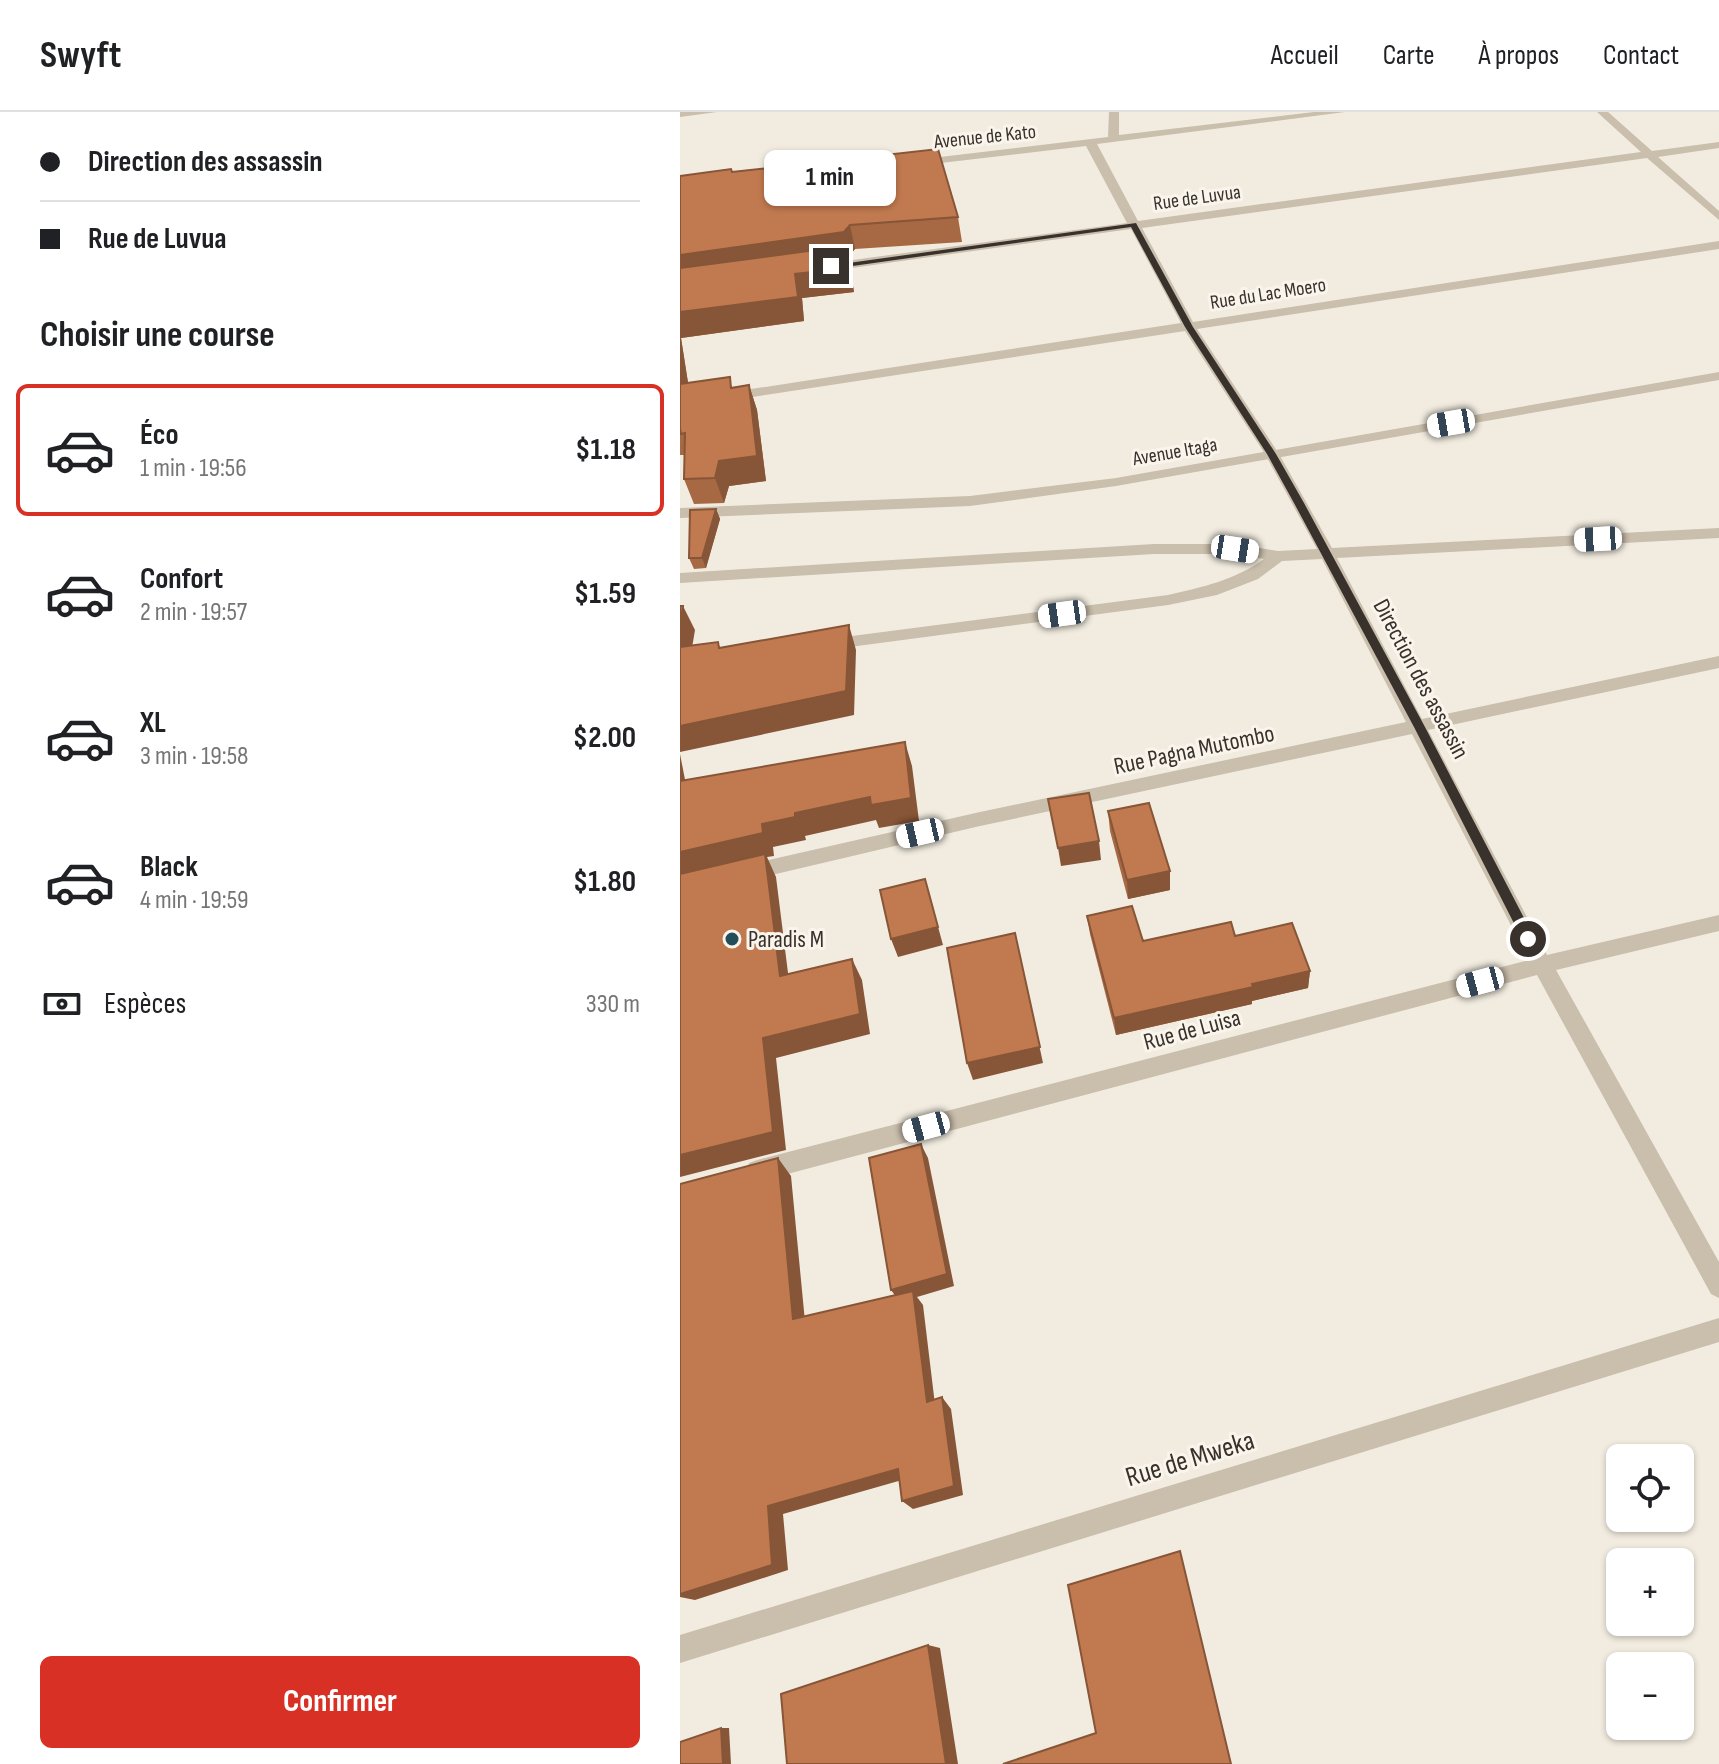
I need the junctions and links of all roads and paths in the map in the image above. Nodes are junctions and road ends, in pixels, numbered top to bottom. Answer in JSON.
{"nodes":[{"id":1,"x":712,"y":112,"type":"edge"},
{"id":2,"x":1114,"y":112,"type":"edge"},
{"id":3,"x":1340,"y":112,"type":"edge"},
{"id":4,"x":1602,"y":112,"type":"edge"},
{"id":5,"x":680,"y":114,"type":"edge"},
{"id":6,"x":1113,"y":141,"type":"junction"},
{"id":7,"x":1091,"y":144,"type":"junction"},
{"id":8,"x":1719,"y":145,"type":"edge"},
{"id":9,"x":1648,"y":154,"type":"junction"},
{"id":10,"x":901,"y":165,"type":"edge"},
{"id":11,"x":1719,"y":217,"type":"edge"},
{"id":12,"x":1134,"y":225,"type":"junction"},
{"id":13,"x":1719,"y":245,"type":"edge"},
{"id":14,"x":805,"y":270,"type":"edge"},
{"id":15,"x":1189,"y":327,"type":"junction"},
{"id":16,"x":1719,"y":376,"type":"edge"},
{"id":17,"x":680,"y":404,"type":"edge"},
{"id":18,"x":1272,"y":454,"type":"junction"},
{"id":19,"x":680,"y":513,"type":"edge"},
{"id":20,"x":1719,"y":533,"type":"edge"},
{"id":21,"x":1326,"y":552,"type":"junction"},
{"id":22,"x":1278,"y":556,"type":"junction"},
{"id":23,"x":680,"y":578,"type":"edge"},
{"id":24,"x":802,"y":648,"type":"edge"},
{"id":25,"x":1719,"y":662,"type":"edge"},
{"id":26,"x":1420,"y":727,"type":"junction"},
{"id":27,"x":725,"y":878,"type":"edge"},
{"id":28,"x":1719,"y":923,"type":"edge"},
{"id":29,"x":1542,"y":965,"type":"junction"},
{"id":30,"x":742,"y":1175,"type":"edge"},
{"id":31,"x":1719,"y":1286,"type":"edge"},
{"id":32,"x":1719,"y":1330,"type":"edge"},
{"id":33,"x":680,"y":1649,"type":"edge"}],
"edges":[{"from":1,"to":5,"type":"street"},
{"from":2,"to":6,"type":"street"},
{"from":3,"to":6,"type":"street","name":"Avenue de Kato"},
{"from":4,"to":9,"type":"street"},
{"from":6,"to":7,"type":"street","name":"Avenue de Kato"},
{"from":7,"to":10,"type":"street","name":"Avenue de Kato"},
{"from":7,"to":12,"type":"street","name":"Direction des assassin"},
{"from":8,"to":9,"type":"street","name":"Rue de Luvua"},
{"from":9,"to":11,"type":"street"},
{"from":9,"to":12,"type":"street","name":"Rue de Luvua"},
{"from":12,"to":14,"type":"street","name":"Rue de Luvua"},
{"from":12,"to":15,"type":"street","name":"Direction des assassin"},
{"from":13,"to":15,"type":"street","name":"Rue du Lac Moero"},
{"from":15,"to":17,"type":"street","name":"Rue du Lac Moero"},
{"from":15,"to":18,"type":"street","name":"Direction des assassin"},
{"from":16,"to":18,"type":"street","name":"Avenue Itaga"},
{"from":18,"to":19,"type":"street","name":"Avenue Itaga"},
{"from":18,"to":21,"type":"street","name":"Direction des assassin"},
{"from":20,"to":21,"type":"street"},
{"from":21,"to":22,"type":"street"},
{"from":21,"to":26,"type":"street","name":"Direction des assassin"},
{"from":22,"to":23,"type":"street"},
{"from":22,"to":24,"type":"street"},
{"from":25,"to":26,"type":"street","name":"Rue Pagna Mutombo"},
{"from":26,"to":27,"type":"street","name":"Rue Pagna Mutombo"},
{"from":26,"to":29,"type":"street","name":"Direction des assassin"},
{"from":28,"to":29,"type":"street","name":"Rue de Luisa"},
{"from":29,"to":30,"type":"street","name":"Rue de Luisa"},
{"from":29,"to":31,"type":"street","name":"Direction des assassin"},
{"from":32,"to":33,"type":"street","name":"Rue de Mweka"}]}
